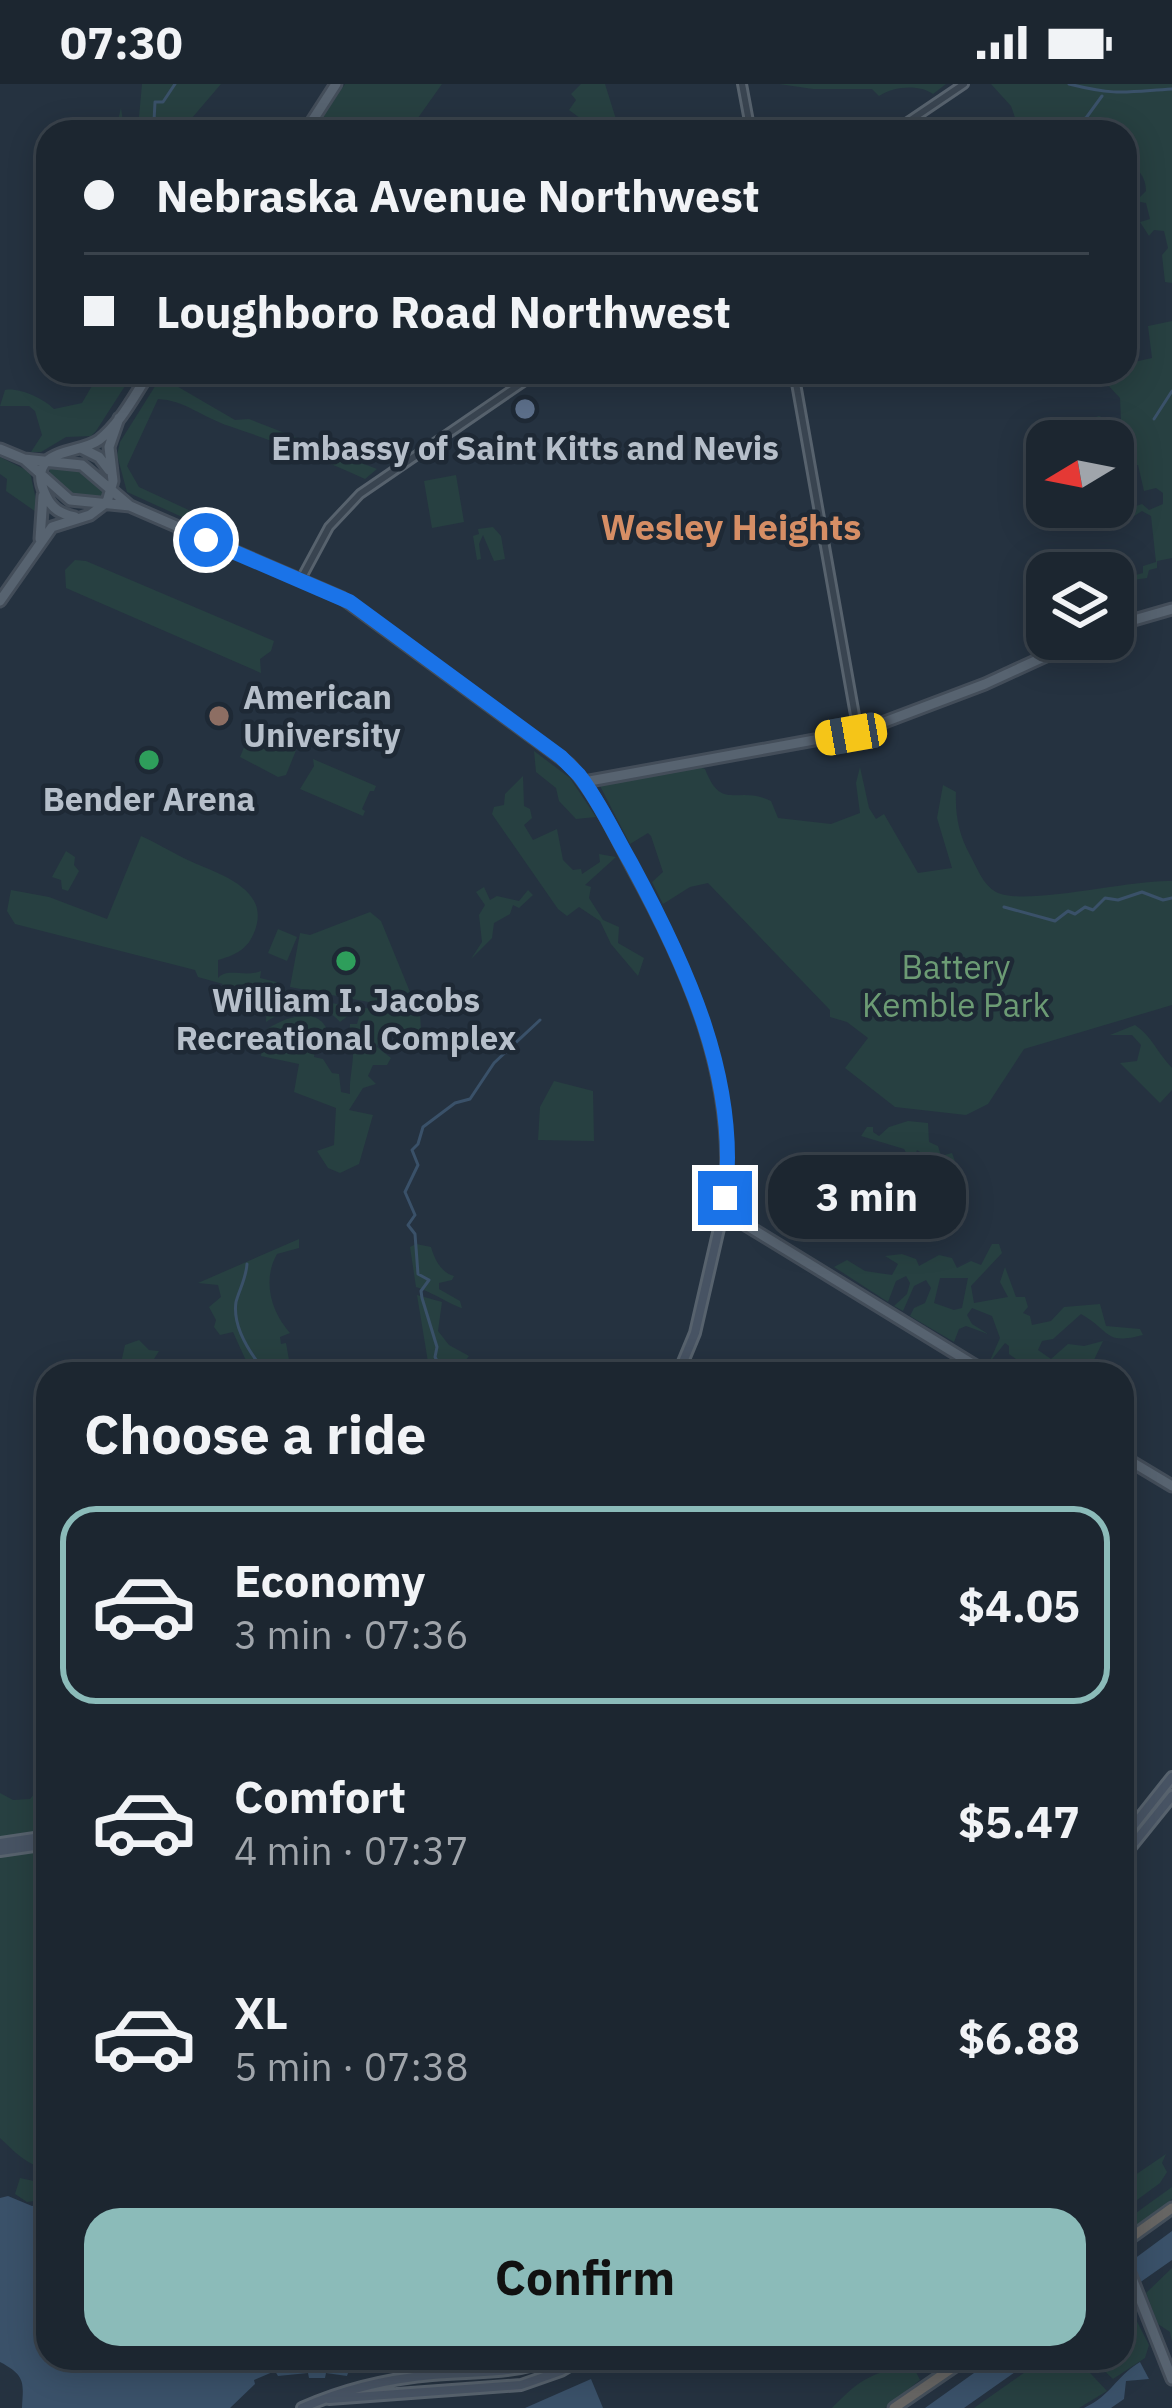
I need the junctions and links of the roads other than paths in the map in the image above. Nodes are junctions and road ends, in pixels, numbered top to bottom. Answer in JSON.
{"nodes":[{"id":1,"x":336,"y":84,"type":"edge"},
{"id":2,"x":742,"y":84,"type":"edge"},
{"id":3,"x":964,"y":84,"type":"edge"},
{"id":4,"x":313,"y":120,"type":"edge"},
{"id":5,"x":749,"y":120,"type":"edge"},
{"id":6,"x":911,"y":120,"type":"edge"},
{"id":7,"x":142,"y":384,"type":"edge"},
{"id":8,"x":520,"y":384,"type":"edge"},
{"id":9,"x":796,"y":384,"type":"edge"},
{"id":10,"x":119,"y":418,"type":"junction"},
{"id":11,"x":74,"y":447,"type":"junction"},
{"id":12,"x":0,"y":449,"type":"edge"},
{"id":13,"x":24,"y":459,"type":"junction"},
{"id":14,"x":49,"y":461,"type":"junction"},
{"id":15,"x":112,"y":475,"type":"junction"},
{"id":16,"x":42,"y":481,"type":"junction"},
{"id":17,"x":112,"y":489,"type":"junction"},
{"id":18,"x":105,"y":504,"type":"junction"},
{"id":19,"x":130,"y":506,"type":"junction"},
{"id":20,"x":82,"y":518,"type":"junction"},
{"id":21,"x":40,"y":538,"type":"junction"},
{"id":22,"x":301,"y":579,"type":"junction"},
{"id":23,"x":0,"y":601,"type":"edge"},
{"id":24,"x":1172,"y":609,"type":"edge"},
{"id":25,"x":1134,"y":620,"type":"edge"},
{"id":26,"x":1037,"y":660,"type":"edge"},
{"id":27,"x":858,"y":732,"type":"junction"},
{"id":28,"x":584,"y":782,"type":"junction"},
{"id":29,"x":723,"y":1211,"type":"junction"},
{"id":30,"x":683,"y":1362,"type":"edge"},
{"id":31,"x":969,"y":1362,"type":"edge"},
{"id":32,"x":1134,"y":1463,"type":"edge"},
{"id":33,"x":1172,"y":1486,"type":"edge"},
{"id":34,"x":1172,"y":1777,"type":"edge"},
{"id":35,"x":1172,"y":1796,"type":"edge"},
{"id":36,"x":1134,"y":1825,"type":"edge"},
{"id":37,"x":36,"y":1842,"type":"edge"},
{"id":38,"x":1134,"y":1843,"type":"edge"},
{"id":39,"x":0,"y":1847,"type":"edge"},
{"id":40,"x":1172,"y":2209,"type":"edge"},
{"id":41,"x":1134,"y":2241,"type":"edge"},
{"id":42,"x":1134,"y":2282,"type":"edge"},
{"id":43,"x":511,"y":2370,"type":"edge"},
{"id":44,"x":564,"y":2370,"type":"edge"},
{"id":45,"x":950,"y":2370,"type":"edge"},
{"id":46,"x":1172,"y":2379,"type":"edge"},
{"id":47,"x":329,"y":2399,"type":"junction"},
{"id":48,"x":302,"y":2408,"type":"edge"},
{"id":49,"x":894,"y":2408,"type":"edge"}],
"edges":[{"from":1,"to":4,"type":"main road"},
{"from":2,"to":5,"type":"street"},
{"from":3,"to":6,"type":"street"},
{"from":7,"to":10,"type":"main road"},
{"from":8,"to":22,"type":"street"},
{"from":9,"to":27,"type":"street"},
{"from":10,"to":11,"type":"main road"},
{"from":10,"to":15,"type":"main road"},
{"from":11,"to":14,"type":"main road"},
{"from":11,"to":15,"type":"main road"},
{"from":12,"to":13,"type":"main road"},
{"from":13,"to":14,"type":"main road"},
{"from":13,"to":16,"type":"main road"},
{"from":14,"to":16,"type":"main road"},
{"from":14,"to":17,"type":"main road"},
{"from":15,"to":17,"type":"main road"},
{"from":16,"to":18,"type":"main road"},
{"from":16,"to":20,"type":"main road"},
{"from":16,"to":21,"type":"main road"},
{"from":17,"to":18,"type":"main road"},
{"from":17,"to":19,"type":"main road"},
{"from":18,"to":19,"type":"main road"},
{"from":18,"to":20,"type":"main road"},
{"from":19,"to":22,"type":"main road"},
{"from":20,"to":21,"type":"main road"},
{"from":21,"to":23,"type":"main road"},
{"from":22,"to":28,"type":"main road"},
{"from":24,"to":25,"type":"main road"},
{"from":26,"to":27,"type":"main road"},
{"from":27,"to":28,"type":"main road"},
{"from":28,"to":29,"type":"main road"},
{"from":29,"to":30,"type":"main road"},
{"from":29,"to":31,"type":"main road"},
{"from":32,"to":33,"type":"main road"},
{"from":34,"to":36,"type":"main road"},
{"from":35,"to":38,"type":"main road"},
{"from":37,"to":39,"type":"main road"},
{"from":40,"to":41,"type":"highway"},
{"from":42,"to":46,"type":"main road"},
{"from":43,"to":47,"type":"main road"},
{"from":44,"to":47,"type":"main road"},
{"from":45,"to":49,"type":"highway"},
{"from":47,"to":48,"type":"main road"}]}
